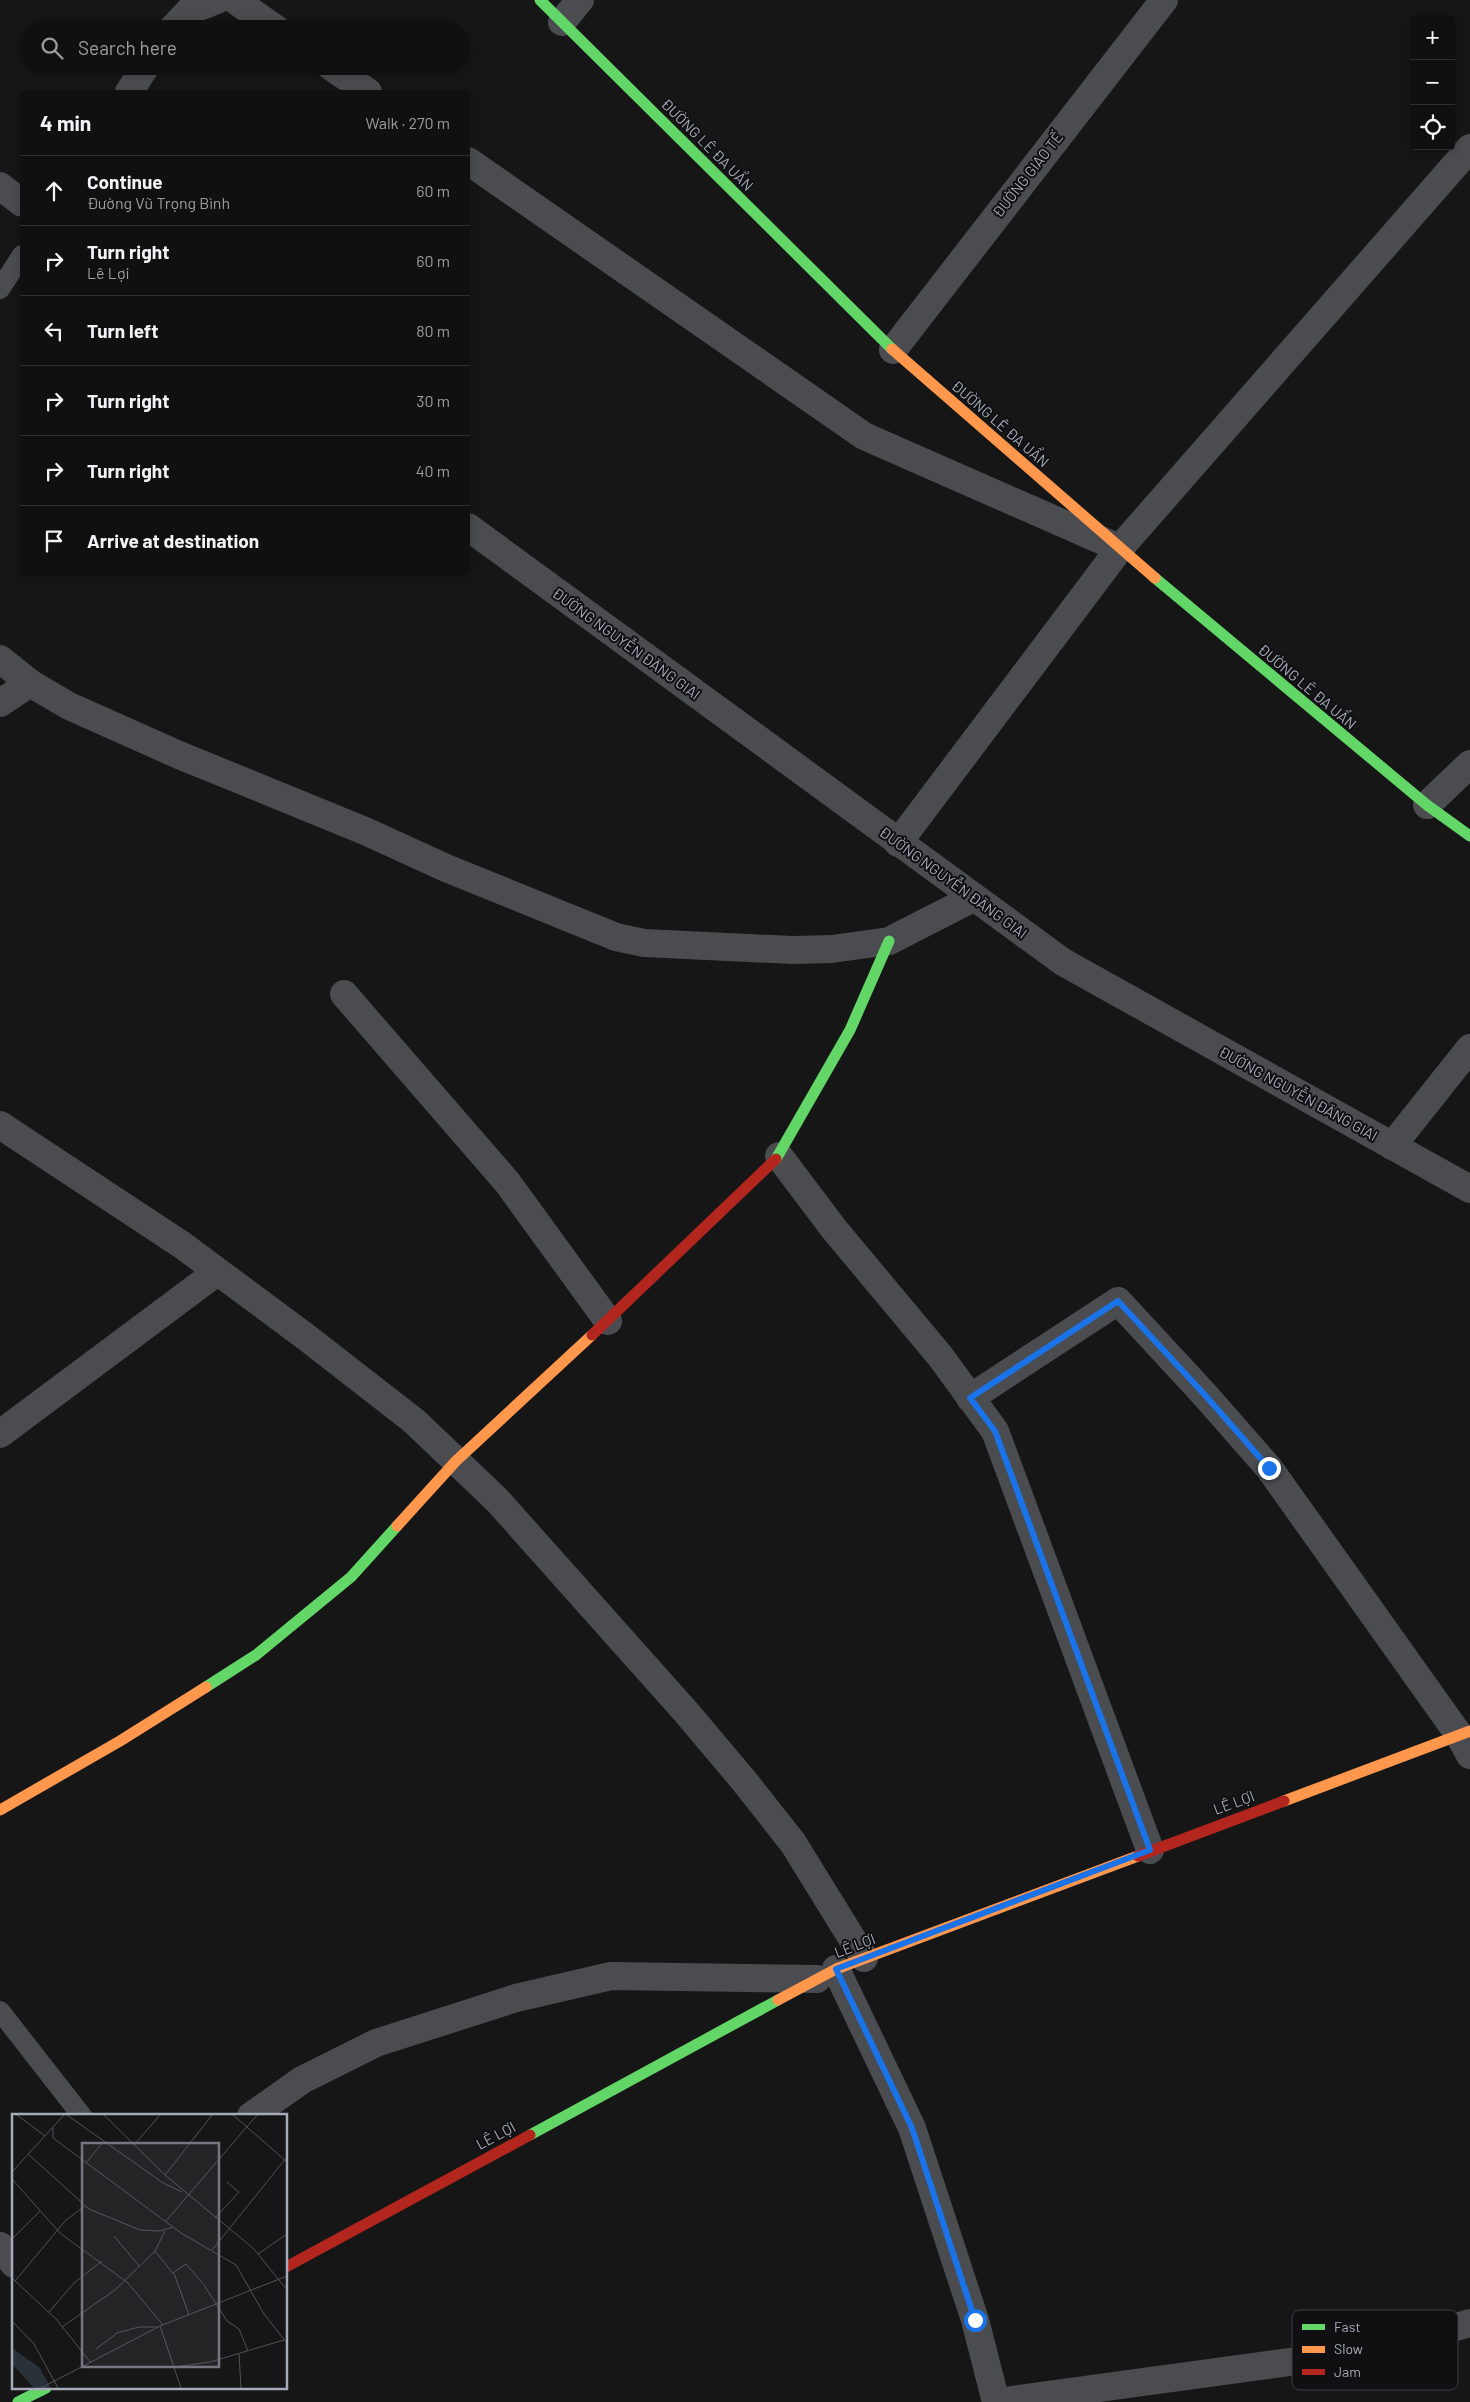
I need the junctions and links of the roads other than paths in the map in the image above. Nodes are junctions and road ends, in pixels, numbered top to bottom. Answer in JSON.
{"nodes":[{"id":1,"x":217,"y":0,"type":"edge"},
{"id":2,"x":235,"y":0,"type":"edge"},
{"id":3,"x":540,"y":0,"type":"edge"},
{"id":4,"x":580,"y":0,"type":"edge"},
{"id":5,"x":1164,"y":0,"type":"edge"},
{"id":6,"x":180,"y":20,"type":"edge"},
{"id":7,"x":263,"y":20,"type":"edge"},
{"id":8,"x":562,"y":22,"type":"junction"},
{"id":9,"x":140,"y":75,"type":"edge"},
{"id":10,"x":343,"y":75,"type":"edge"},
{"id":11,"x":130,"y":90,"type":"edge"},
{"id":12,"x":365,"y":90,"type":"edge"},
{"id":13,"x":1470,"y":148,"type":"edge"},
{"id":14,"x":470,"y":162,"type":"edge"},
{"id":15,"x":0,"y":186,"type":"edge"},
{"id":16,"x":20,"y":201,"type":"edge"},
{"id":17,"x":20,"y":258,"type":"edge"},
{"id":18,"x":0,"y":289,"type":"edge"},
{"id":19,"x":892,"y":350,"type":"junction"},
{"id":20,"x":470,"y":528,"type":"edge"},
{"id":21,"x":1120,"y":548,"type":"junction"},
{"id":22,"x":0,"y":659,"type":"edge"},
{"id":23,"x":30,"y":683,"type":"junction"},
{"id":24,"x":0,"y":703,"type":"edge"},
{"id":25,"x":1470,"y":764,"type":"edge"},
{"id":26,"x":1426,"y":805,"type":"junction"},
{"id":27,"x":1470,"y":836,"type":"edge"},
{"id":28,"x":898,"y":843,"type":"junction"},
{"id":29,"x":973,"y":898,"type":"junction"},
{"id":30,"x":889,"y":941,"type":"junction"},
{"id":31,"x":344,"y":994,"type":"dead end"},
{"id":32,"x":1470,"y":1048,"type":"edge"},
{"id":33,"x":0,"y":1125,"type":"edge"},
{"id":34,"x":1392,"y":1146,"type":"junction"},
{"id":35,"x":779,"y":1156,"type":"junction"},
{"id":36,"x":1470,"y":1190,"type":"edge"},
{"id":37,"x":217,"y":1272,"type":"junction"},
{"id":38,"x":608,"y":1321,"type":"junction"},
{"id":39,"x":970,"y":1398,"type":"junction"},
{"id":40,"x":0,"y":1434,"type":"edge"},
{"id":41,"x":456,"y":1461,"type":"junction"},
{"id":42,"x":1466,"y":1740,"type":"edge"},
{"id":43,"x":0,"y":1810,"type":"edge"},
{"id":44,"x":1150,"y":1850,"type":"junction"},
{"id":45,"x":864,"y":1958,"type":"junction"},
{"id":46,"x":827,"y":1974,"type":"junction"},
{"id":47,"x":0,"y":2011,"type":"edge"},
{"id":48,"x":80,"y":2114,"type":"edge"},
{"id":49,"x":254,"y":2114,"type":"edge"},
{"id":50,"x":0,"y":2246,"type":"edge"},
{"id":51,"x":12,"y":2261,"type":"edge"},
{"id":52,"x":288,"y":2266,"type":"edge"},
{"id":53,"x":1292,"y":2361,"type":"edge"},
{"id":54,"x":42,"y":2390,"type":"edge"},
{"id":55,"x":18,"y":2402,"type":"edge"},
{"id":56,"x":996,"y":2402,"type":"edge"}],
"edges":[{"from":1,"to":6,"type":"street"},
{"from":2,"to":7,"type":"street"},
{"from":3,"to":8,"type":"street","name":"ĐƯỜNG LÊ ĐA UẨN"},
{"from":4,"to":8,"type":"street"},
{"from":5,"to":19,"type":"street","name":"ĐƯỜNG GIAO TẾ"},
{"from":8,"to":19,"type":"street","name":"ĐƯỜNG LÊ ĐA UẨN"},
{"from":9,"to":11,"type":"street"},
{"from":10,"to":12,"type":"street"},
{"from":13,"to":21,"type":"street"},
{"from":14,"to":21,"type":"street"},
{"from":15,"to":16,"type":"street"},
{"from":17,"to":18,"type":"lane"},
{"from":19,"to":21,"type":"street","name":"ĐƯỜNG LÊ ĐA UẨN"},
{"from":20,"to":28,"type":"street","name":"ĐƯỜNG NGUYỄN ĐĂNG GIAI"},
{"from":21,"to":26,"type":"street","name":"ĐƯỜNG LÊ ĐA UẨN"},
{"from":21,"to":28,"type":"street"},
{"from":22,"to":23,"type":"street"},
{"from":23,"to":24,"type":"street"},
{"from":23,"to":30,"type":"street"},
{"from":25,"to":26,"type":"street"},
{"from":26,"to":27,"type":"street","name":"ĐƯỜNG LÊ ĐA UẨN"},
{"from":28,"to":29,"type":"street","name":"ĐƯỜNG NGUYỄN ĐĂNG GIAI"},
{"from":29,"to":30,"type":"street"},
{"from":29,"to":34,"type":"street","name":"ĐƯỜNG NGUYỄN ĐĂNG GIAI"},
{"from":30,"to":35,"type":"street"},
{"from":31,"to":38,"type":"street"},
{"from":32,"to":34,"type":"street"},
{"from":33,"to":37,"type":"street"},
{"from":34,"to":36,"type":"street","name":"ĐƯỜNG NGUYỄN ĐĂNG GIAI"},
{"from":35,"to":38,"type":"street"},
{"from":35,"to":39,"type":"street"},
{"from":37,"to":40,"type":"street"},
{"from":37,"to":41,"type":"street"},
{"from":38,"to":41,"type":"street"},
{"from":39,"to":42,"type":"street"},
{"from":39,"to":44,"type":"street"},
{"from":41,"to":43,"type":"street"},
{"from":41,"to":45,"type":"street"},
{"from":42,"to":44,"type":"street","name":"LÊ LỢI"},
{"from":44,"to":45,"type":"street","name":"LÊ LỢI"},
{"from":45,"to":46,"type":"street","name":"LÊ LỢI"},
{"from":46,"to":49,"type":"street"},
{"from":46,"to":52,"type":"street","name":"LÊ LỢI"},
{"from":46,"to":56,"type":"street"},
{"from":47,"to":48,"type":"lane"},
{"from":50,"to":51,"type":"street"},
{"from":53,"to":56,"type":"street"},
{"from":54,"to":55,"type":"street"}]}
